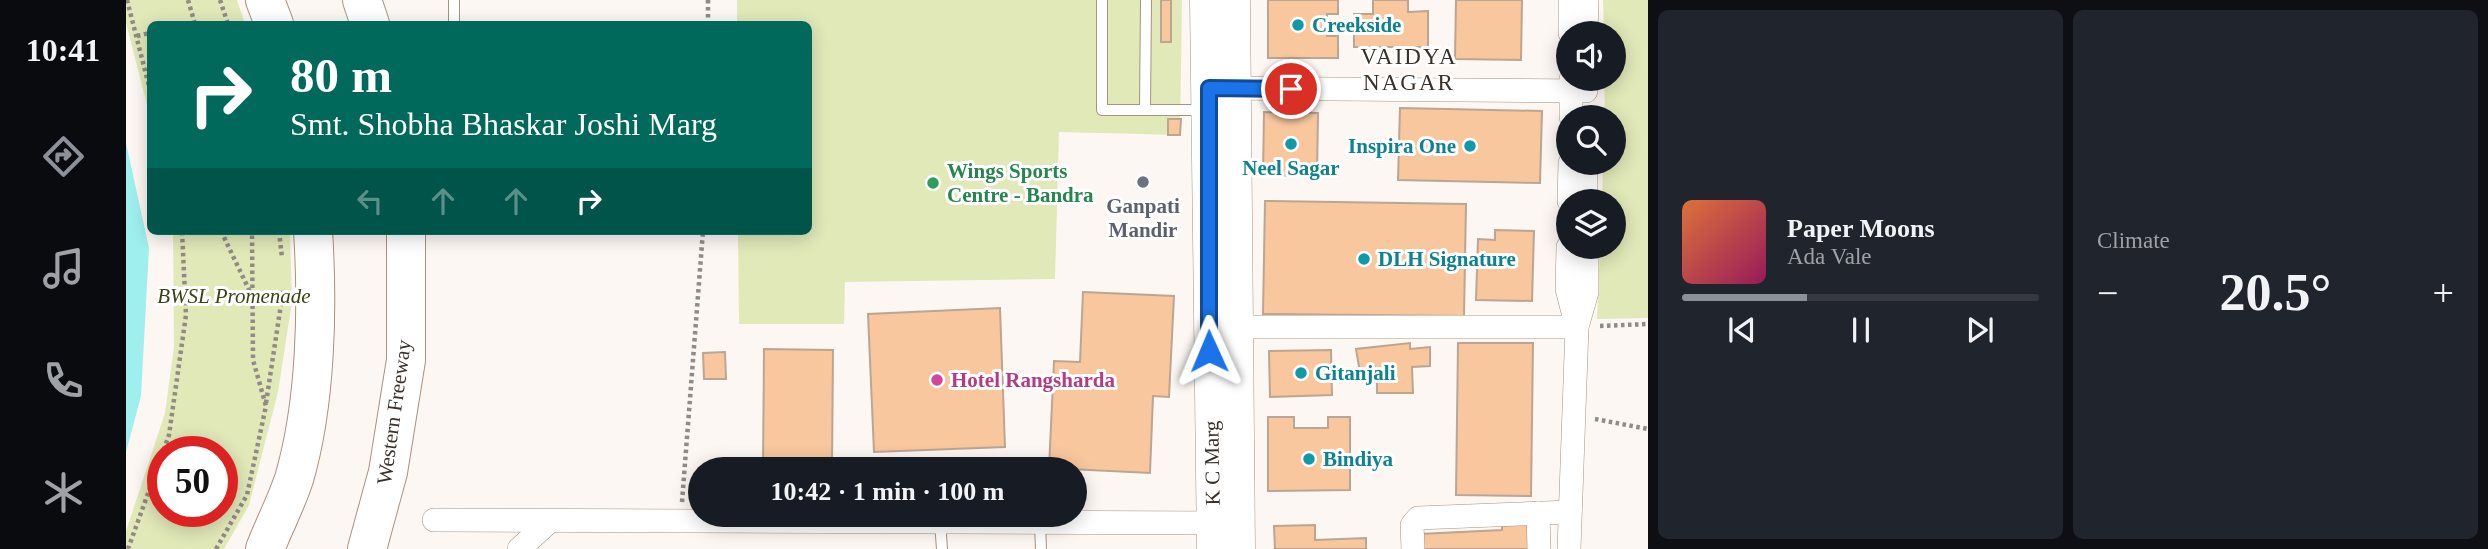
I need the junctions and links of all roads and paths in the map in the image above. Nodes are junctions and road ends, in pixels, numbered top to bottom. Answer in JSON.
{"nodes":[{"id":1,"x":127,"y":0,"type":"edge"},
{"id":2,"x":188,"y":0,"type":"edge"},
{"id":3,"x":220,"y":0,"type":"edge"},
{"id":4,"x":265,"y":0,"type":"edge"},
{"id":5,"x":362,"y":0,"type":"edge"},
{"id":6,"x":454,"y":0,"type":"edge"},
{"id":7,"x":708,"y":0,"type":"edge"},
{"id":8,"x":1102,"y":0,"type":"edge"},
{"id":9,"x":1146,"y":0,"type":"edge"},
{"id":10,"x":1206,"y":0,"type":"edge"},
{"id":11,"x":1234,"y":0,"type":"edge"},
{"id":12,"x":1570,"y":0,"type":"edge"},
{"id":13,"x":1587,"y":0,"type":"edge"},
{"id":14,"x":194,"y":21,"type":"edge"},
{"id":15,"x":227,"y":21,"type":"edge"},
{"id":16,"x":273,"y":21,"type":"edge"},
{"id":17,"x":369,"y":21,"type":"edge"},
{"id":18,"x":454,"y":21,"type":"edge"},
{"id":19,"x":708,"y":21,"type":"edge"},
{"id":20,"x":1570,"y":21,"type":"edge"},
{"id":21,"x":1586,"y":21,"type":"edge"},
{"id":22,"x":147,"y":34,"type":"edge"},
{"id":23,"x":137,"y":36,"type":"junction"},
{"id":24,"x":147,"y":78,"type":"edge"},
{"id":25,"x":1556,"y":86,"type":"edge"},
{"id":26,"x":1218,"y":96,"type":"junction"},
{"id":27,"x":1145,"y":110,"type":"junction"},
{"id":28,"x":181,"y":235,"type":"edge"},
{"id":29,"x":223,"y":235,"type":"edge"},
{"id":30,"x":252,"y":235,"type":"edge"},
{"id":31,"x":279,"y":235,"type":"edge"},
{"id":32,"x":313,"y":235,"type":"edge"},
{"id":33,"x":406,"y":235,"type":"edge"},
{"id":34,"x":703,"y":235,"type":"edge"},
{"id":35,"x":1568,"y":259,"type":"edge"},
{"id":36,"x":1587,"y":259,"type":"edge"},
{"id":37,"x":283,"y":268,"type":"dead end"},
{"id":38,"x":285,"y":280,"type":"dead end"},
{"id":39,"x":253,"y":298,"type":"junction"},
{"id":40,"x":1648,"y":324,"type":"edge"},
{"id":41,"x":1223,"y":327,"type":"junction"},
{"id":42,"x":1577,"y":327,"type":"junction"},
{"id":43,"x":266,"y":406,"type":"junction"},
{"id":44,"x":1574,"y":415,"type":"junction"},
{"id":45,"x":1648,"y":429,"type":"edge"},
{"id":46,"x":288,"y":493,"type":"junction"},
{"id":47,"x":1570,"y":512,"type":"junction"},
{"id":48,"x":1538,"y":513,"type":"junction"},
{"id":49,"x":434,"y":520,"type":"dead end"},
{"id":50,"x":550,"y":521,"type":"junction"},
{"id":51,"x":681,"y":521,"type":"junction"},
{"id":52,"x":688,"y":521,"type":"edge"},
{"id":53,"x":1087,"y":526,"type":"edge"},
{"id":54,"x":940,"y":527,"type":"edge"},
{"id":55,"x":1040,"y":527,"type":"edge"},
{"id":56,"x":1226,"y":536,"type":"edge"},
{"id":57,"x":128,"y":549,"type":"edge"},
{"id":58,"x":216,"y":549,"type":"edge"},
{"id":59,"x":256,"y":549,"type":"edge"},
{"id":60,"x":265,"y":549,"type":"edge"},
{"id":61,"x":367,"y":549,"type":"edge"},
{"id":62,"x":519,"y":549,"type":"edge"},
{"id":63,"x":942,"y":549,"type":"edge"},
{"id":64,"x":1041,"y":549,"type":"edge"},
{"id":65,"x":1413,"y":549,"type":"edge"},
{"id":66,"x":1539,"y":549,"type":"edge"},
{"id":67,"x":1569,"y":549,"type":"edge"}],
"edges":[{"from":1,"to":23,"type":"path"},
{"from":2,"to":14,"type":"path"},
{"from":3,"to":15,"type":"path"},
{"from":4,"to":16,"type":"highway"},
{"from":5,"to":17,"type":"highway"},
{"from":6,"to":18,"type":"lane"},
{"from":7,"to":19,"type":"path"},
{"from":8,"to":27,"type":"lane"},
{"from":9,"to":27,"type":"lane"},
{"from":10,"to":26,"type":"main road","name":"K C Marg"},
{"from":11,"to":26,"type":"main road","name":"K C Marg"},
{"from":12,"to":20,"type":"street"},
{"from":13,"to":21,"type":"street"},
{"from":22,"to":23,"type":"path"},
{"from":23,"to":24,"type":"path"},
{"from":25,"to":26,"type":"street"},
{"from":26,"to":27,"type":"lane"},
{"from":26,"to":41,"type":"main road","name":"K C Marg"},
{"from":28,"to":57,"type":"path"},
{"from":29,"to":39,"type":"path"},
{"from":30,"to":39,"type":"path"},
{"from":31,"to":37,"type":"path"},
{"from":32,"to":46,"type":"highway"},
{"from":33,"to":61,"type":"highway","name":"Western Freeway"},
{"from":34,"to":51,"type":"path"},
{"from":35,"to":42,"type":"street"},
{"from":36,"to":42,"type":"street"},
{"from":38,"to":43,"type":"path"},
{"from":39,"to":43,"type":"path"},
{"from":40,"to":42,"type":"path"},
{"from":41,"to":42,"type":"street"},
{"from":41,"to":56,"type":"main road","name":"K C Marg"},
{"from":42,"to":44,"type":"street"},
{"from":43,"to":58,"type":"path"},
{"from":44,"to":45,"type":"path"},
{"from":44,"to":47,"type":"street"},
{"from":46,"to":59,"type":"highway"},
{"from":46,"to":60,"type":"highway"},
{"from":47,"to":48,"type":"street"},
{"from":47,"to":67,"type":"street"},
{"from":48,"to":65,"type":"street"},
{"from":48,"to":66,"type":"street"},
{"from":49,"to":50,"type":"street"},
{"from":50,"to":51,"type":"street"},
{"from":50,"to":62,"type":"street"},
{"from":51,"to":52,"type":"street"},
{"from":53,"to":56,"type":"street"},
{"from":54,"to":63,"type":"lane"},
{"from":55,"to":64,"type":"lane"}]}
